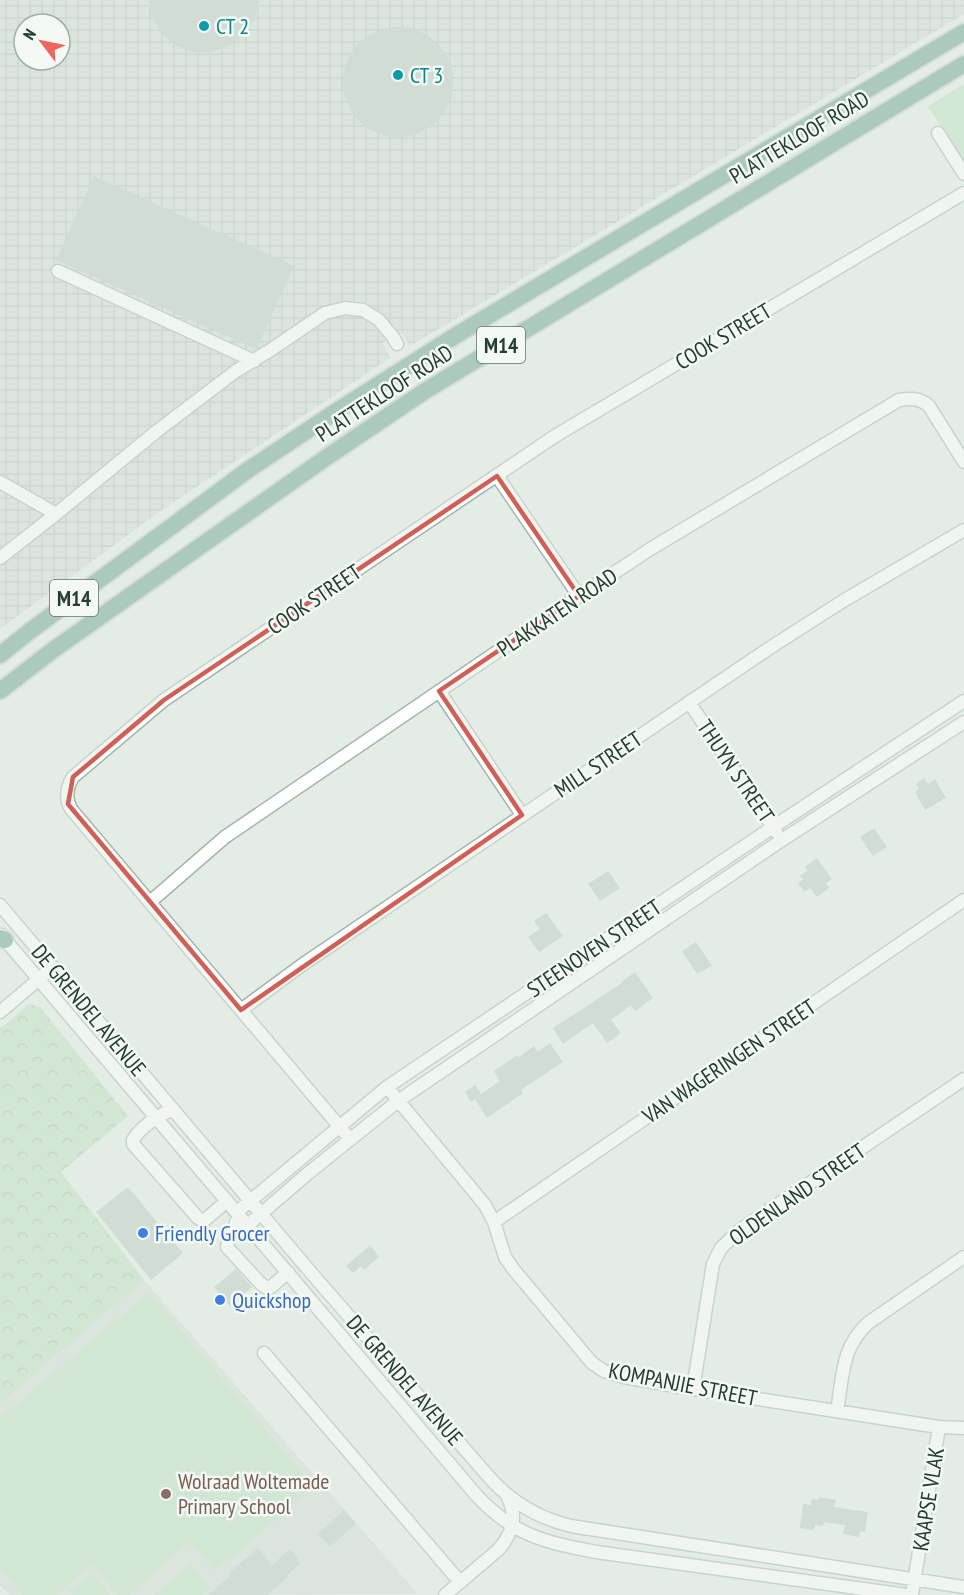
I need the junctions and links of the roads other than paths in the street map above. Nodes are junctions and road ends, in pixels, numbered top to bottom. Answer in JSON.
{"nodes":[{"id":1,"x":964,"y":32,"type":"edge"},
{"id":2,"x":964,"y":64,"type":"edge"},
{"id":3,"x":938,"y":133,"type":"dead end"},
{"id":4,"x":964,"y":174,"type":"edge"},
{"id":5,"x":964,"y":192,"type":"edge"},
{"id":6,"x":58,"y":271,"type":"dead end"},
{"id":7,"x":397,"y":344,"type":"dead end"},
{"id":8,"x":254,"y":361,"type":"junction"},
{"id":9,"x":964,"y":462,"type":"edge"},
{"id":10,"x":497,"y":476,"type":"junction"},
{"id":11,"x":0,"y":482,"type":"edge"},
{"id":12,"x":57,"y":514,"type":"junction"},
{"id":13,"x":964,"y":530,"type":"edge"},
{"id":14,"x":0,"y":558,"type":"edge"},
{"id":15,"x":579,"y":596,"type":"junction"},
{"id":16,"x":0,"y":655,"type":"edge"},
{"id":17,"x":0,"y":691,"type":"edge"},
{"id":18,"x":439,"y":692,"type":"junction"},
{"id":19,"x":690,"y":702,"type":"junction"},
{"id":20,"x":960,"y":703,"type":"edge"},
{"id":21,"x":964,"y":720,"type":"edge"},
{"id":22,"x":522,"y":815,"type":"junction"},
{"id":23,"x":773,"y":827,"type":"junction"},
{"id":24,"x":782,"y":840,"type":"junction"},
{"id":25,"x":964,"y":900,"type":"edge"},
{"id":26,"x":150,"y":902,"type":"junction"},
{"id":27,"x":0,"y":905,"type":"edge"},
{"id":28,"x":2,"y":937,"type":"edge"},
{"id":29,"x":52,"y":968,"type":"junction"},
{"id":30,"x":38,"y":979,"type":"junction"},
{"id":31,"x":241,"y":1010,"type":"junction"},
{"id":32,"x":0,"y":1012,"type":"edge"},
{"id":33,"x":964,"y":1079,"type":"edge"},
{"id":34,"x":387,"y":1087,"type":"junction"},
{"id":35,"x":398,"y":1101,"type":"junction"},
{"id":36,"x":173,"y":1109,"type":"junction"},
{"id":37,"x":156,"y":1118,"type":"junction"},
{"id":38,"x":339,"y":1126,"type":"junction"},
{"id":39,"x":350,"y":1139,"type":"junction"},
{"id":40,"x":250,"y":1200,"type":"junction"},
{"id":41,"x":227,"y":1201,"type":"junction"},
{"id":42,"x":237,"y":1212,"type":"junction"},
{"id":43,"x":262,"y":1214,"type":"junction"},
{"id":44,"x":494,"y":1222,"type":"junction"},
{"id":45,"x":248,"y":1225,"type":"junction"},
{"id":46,"x":235,"y":1228,"type":"junction"},
{"id":47,"x":964,"y":1257,"type":"edge"},
{"id":48,"x":288,"y":1272,"type":"junction"},
{"id":49,"x":264,"y":1353,"type":"dead end"},
{"id":50,"x":693,"y":1389,"type":"junction"},
{"id":51,"x":837,"y":1410,"type":"junction"},
{"id":52,"x":939,"y":1427,"type":"junction"},
{"id":53,"x":964,"y":1428,"type":"edge"},
{"id":54,"x":506,"y":1494,"type":"junction"},
{"id":55,"x":552,"y":1521,"type":"junction"},
{"id":56,"x":513,"y":1527,"type":"junction"},
{"id":57,"x":915,"y":1579,"type":"junction"},
{"id":58,"x":460,"y":1582,"type":"junction"},
{"id":59,"x":964,"y":1587,"type":"edge"},
{"id":60,"x":445,"y":1595,"type":"edge"},
{"id":61,"x":906,"y":1595,"type":"edge"},
{"id":62,"x":912,"y":1595,"type":"edge"}],
"edges":[{"from":1,"to":16,"type":"main road","name":"PLATTEKLOOF ROAD","number":"M14"},
{"from":2,"to":17,"type":"main road","name":"PLATTEKLOOF ROAD","number":"M14"},
{"from":3,"to":4,"type":"street"},
{"from":5,"to":10,"type":"street","name":"COOK STREET"},
{"from":6,"to":8,"type":"street"},
{"from":7,"to":8,"type":"street"},
{"from":8,"to":12,"type":"street"},
{"from":9,"to":15,"type":"street","name":"PLAKKATEN ROAD"},
{"from":10,"to":15,"type":"street"},
{"from":10,"to":26,"type":"street","name":"COOK STREET"},
{"from":11,"to":12,"type":"street"},
{"from":12,"to":14,"type":"street"},
{"from":13,"to":19,"type":"street","name":"MILL STREET"},
{"from":15,"to":18,"type":"street","name":"PLAKKATEN ROAD"},
{"from":18,"to":22,"type":"street"},
{"from":18,"to":26,"type":"street","name":"PLAKKATEN ROAD"},
{"from":19,"to":22,"type":"street","name":"MILL STREET"},
{"from":19,"to":23,"type":"street","name":"THUYN STREET"},
{"from":20,"to":21,"type":"street"},
{"from":20,"to":23,"type":"street","name":"STEENOVEN STREET"},
{"from":21,"to":24,"type":"street","name":"STEENOVEN STREET"},
{"from":22,"to":31,"type":"street","name":"MILL STREET"},
{"from":23,"to":24,"type":"street","name":"THUYN STREET"},
{"from":23,"to":34,"type":"street","name":"STEENOVEN STREET"},
{"from":24,"to":35,"type":"street","name":"STEENOVEN STREET"},
{"from":25,"to":44,"type":"street","name":"VAN WAGERINGEN STREET"},
{"from":26,"to":31,"type":"street","name":"COOK STREET"},
{"from":27,"to":29,"type":"street","name":"DE GRENDEL AVENUE"},
{"from":28,"to":30,"type":"street","name":"DE GRENDEL AVENUE"},
{"from":29,"to":30,"type":"street"},
{"from":29,"to":36,"type":"street","name":"DE GRENDEL AVENUE"},
{"from":30,"to":32,"type":"street"},
{"from":30,"to":37,"type":"street","name":"DE GRENDEL AVENUE"},
{"from":31,"to":38,"type":"street","name":"COOK STREET"},
{"from":33,"to":50,"type":"street","name":"OLDENLAND STREET"},
{"from":34,"to":35,"type":"street","name":"KOMPANJIE STREET"},
{"from":34,"to":38,"type":"street","name":"STEENOVEN STREET"},
{"from":35,"to":39,"type":"street","name":"STEENOVEN STREET"},
{"from":35,"to":44,"type":"street","name":"KOMPANJIE STREET"},
{"from":36,"to":37,"type":"street"},
{"from":36,"to":40,"type":"street","name":"DE GRENDEL AVENUE"},
{"from":37,"to":41,"type":"street","name":"DE GRENDEL AVENUE"},
{"from":37,"to":41,"type":"street"},
{"from":38,"to":39,"type":"street","name":"COOK STREET"},
{"from":38,"to":40,"type":"street","name":"STEENOVEN STREET"},
{"from":39,"to":43,"type":"street","name":"STEENOVEN STREET"},
{"from":40,"to":42,"type":"street","name":"STEENOVEN STREET"},
{"from":40,"to":43,"type":"street","name":"DE GRENDEL AVENUE"},
{"from":41,"to":42,"type":"street","name":"DE GRENDEL AVENUE"},
{"from":42,"to":45,"type":"street","name":"DE GRENDEL AVENUE"},
{"from":42,"to":46,"type":"street"},
{"from":43,"to":45,"type":"street","name":"STEENOVEN STREET"},
{"from":43,"to":54,"type":"street","name":"DE GRENDEL AVENUE"},
{"from":44,"to":50,"type":"street","name":"KOMPANJIE STREET"},
{"from":45,"to":46,"type":"street"},
{"from":45,"to":48,"type":"street","name":"DE GRENDEL AVENUE"},
{"from":46,"to":48,"type":"street"},
{"from":47,"to":51,"type":"street"},
{"from":48,"to":56,"type":"street","name":"DE GRENDEL AVENUE"},
{"from":49,"to":58,"type":"street"},
{"from":50,"to":51,"type":"street","name":"KOMPANJIE STREET"},
{"from":51,"to":52,"type":"street","name":"KOMPANJIE STREET"},
{"from":52,"to":53,"type":"street","name":"KAAPSE VLAK"},
{"from":52,"to":57,"type":"street","name":"KAAPSE VLAK"},
{"from":54,"to":55,"type":"street","name":"DE GRENDEL AVENUE"},
{"from":54,"to":56,"type":"street"},
{"from":55,"to":56,"type":"street"},
{"from":55,"to":57,"type":"street","name":"DE GRENDEL AVENUE"},
{"from":56,"to":58,"type":"street"},
{"from":56,"to":61,"type":"street","name":"DE GRENDEL AVENUE"},
{"from":57,"to":59,"type":"street","name":"DE GRENDEL AVENUE"},
{"from":57,"to":62,"type":"street","name":"KAAPSE VLAK"},
{"from":58,"to":60,"type":"street"}]}
